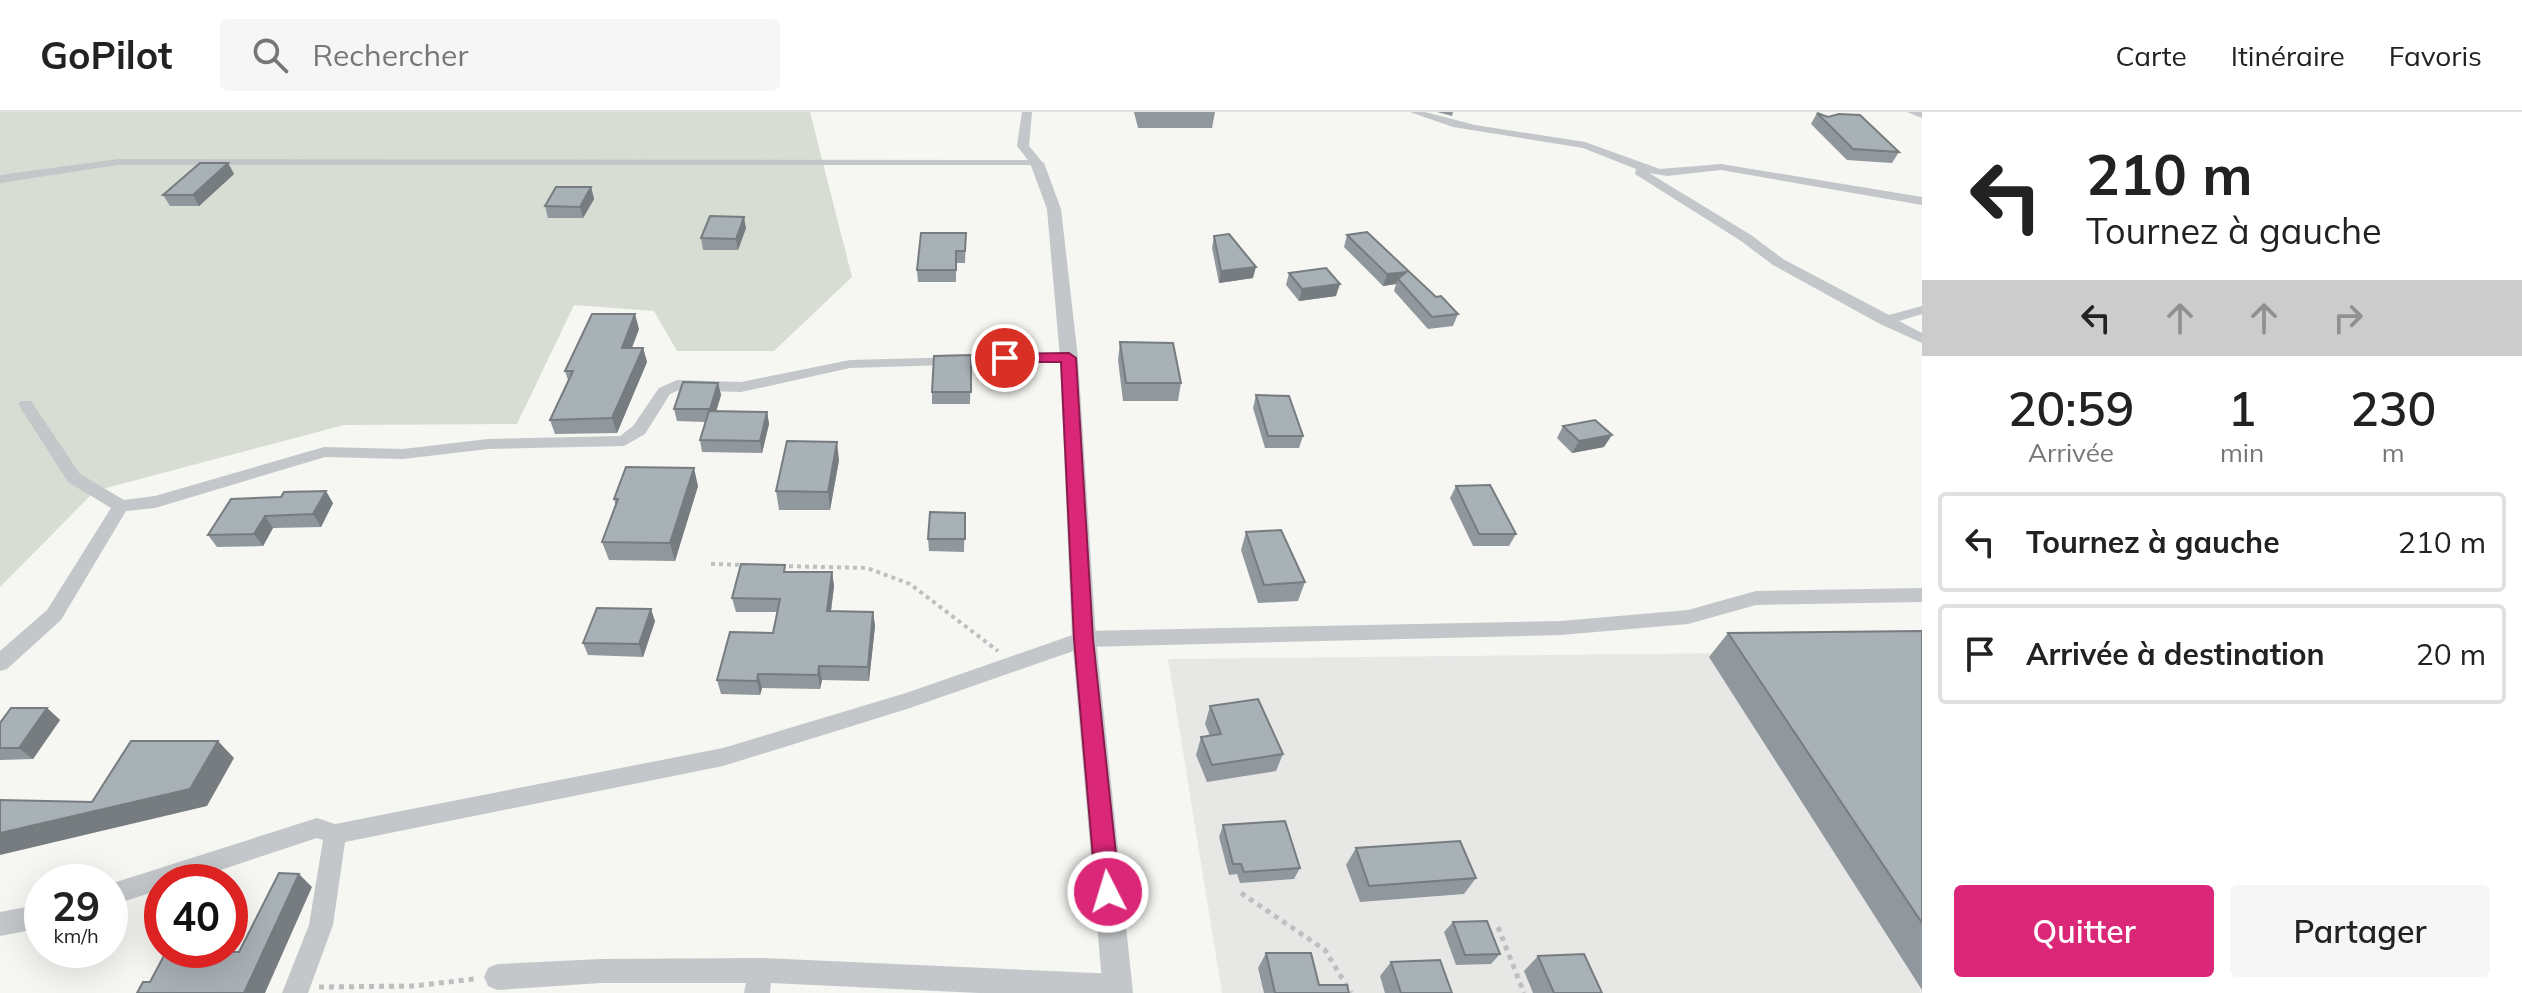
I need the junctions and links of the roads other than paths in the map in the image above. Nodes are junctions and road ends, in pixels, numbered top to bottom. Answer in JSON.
{"nodes":[{"id":1,"x":1027,"y":112,"type":"edge"},
{"id":2,"x":1415,"y":112,"type":"edge"},
{"id":3,"x":1912,"y":112,"type":"edge"},
{"id":4,"x":1922,"y":115,"type":"edge"},
{"id":5,"x":1037,"y":163,"type":"junction"},
{"id":6,"x":1627,"y":164,"type":"junction"},
{"id":7,"x":0,"y":179,"type":"edge"},
{"id":8,"x":1922,"y":201,"type":"edge"},
{"id":9,"x":1922,"y":310,"type":"edge"},
{"id":10,"x":1885,"y":321,"type":"junction"},
{"id":11,"x":1922,"y":339,"type":"edge"},
{"id":12,"x":1069,"y":358,"type":"junction"},
{"id":13,"x":26,"y":404,"type":"dead end"},
{"id":14,"x":121,"y":506,"type":"junction"},
{"id":15,"x":1922,"y":595,"type":"edge"},
{"id":16,"x":1084,"y":639,"type":"junction"},
{"id":17,"x":0,"y":663,"type":"edge"},
{"id":18,"x":335,"y":834,"type":"junction"},
{"id":19,"x":128,"y":889,"type":"edge"},
{"id":20,"x":24,"y":919,"type":"edge"},
{"id":21,"x":0,"y":924,"type":"edge"},
{"id":22,"x":497,"y":977,"type":"road end"},
{"id":23,"x":759,"y":982,"type":"edge"},
{"id":24,"x":296,"y":990,"type":"edge"},
{"id":25,"x":1118,"y":990,"type":"edge"}],
"edges":[{"from":1,"to":5,"type":"street"},
{"from":2,"to":6,"type":"street"},
{"from":3,"to":4,"type":"street"},
{"from":5,"to":7,"type":"street"},
{"from":5,"to":12,"type":"street"},
{"from":6,"to":8,"type":"street"},
{"from":6,"to":10,"type":"street"},
{"from":9,"to":10,"type":"street"},
{"from":10,"to":11,"type":"street"},
{"from":12,"to":14,"type":"street"},
{"from":12,"to":16,"type":"street"},
{"from":13,"to":14,"type":"street"},
{"from":14,"to":17,"type":"street"},
{"from":15,"to":16,"type":"street"},
{"from":16,"to":18,"type":"street"},
{"from":16,"to":25,"type":"street"},
{"from":18,"to":19,"type":"street"},
{"from":18,"to":24,"type":"street"},
{"from":20,"to":21,"type":"street"},
{"from":22,"to":23,"type":"street"},
{"from":23,"to":25,"type":"street"}]}
